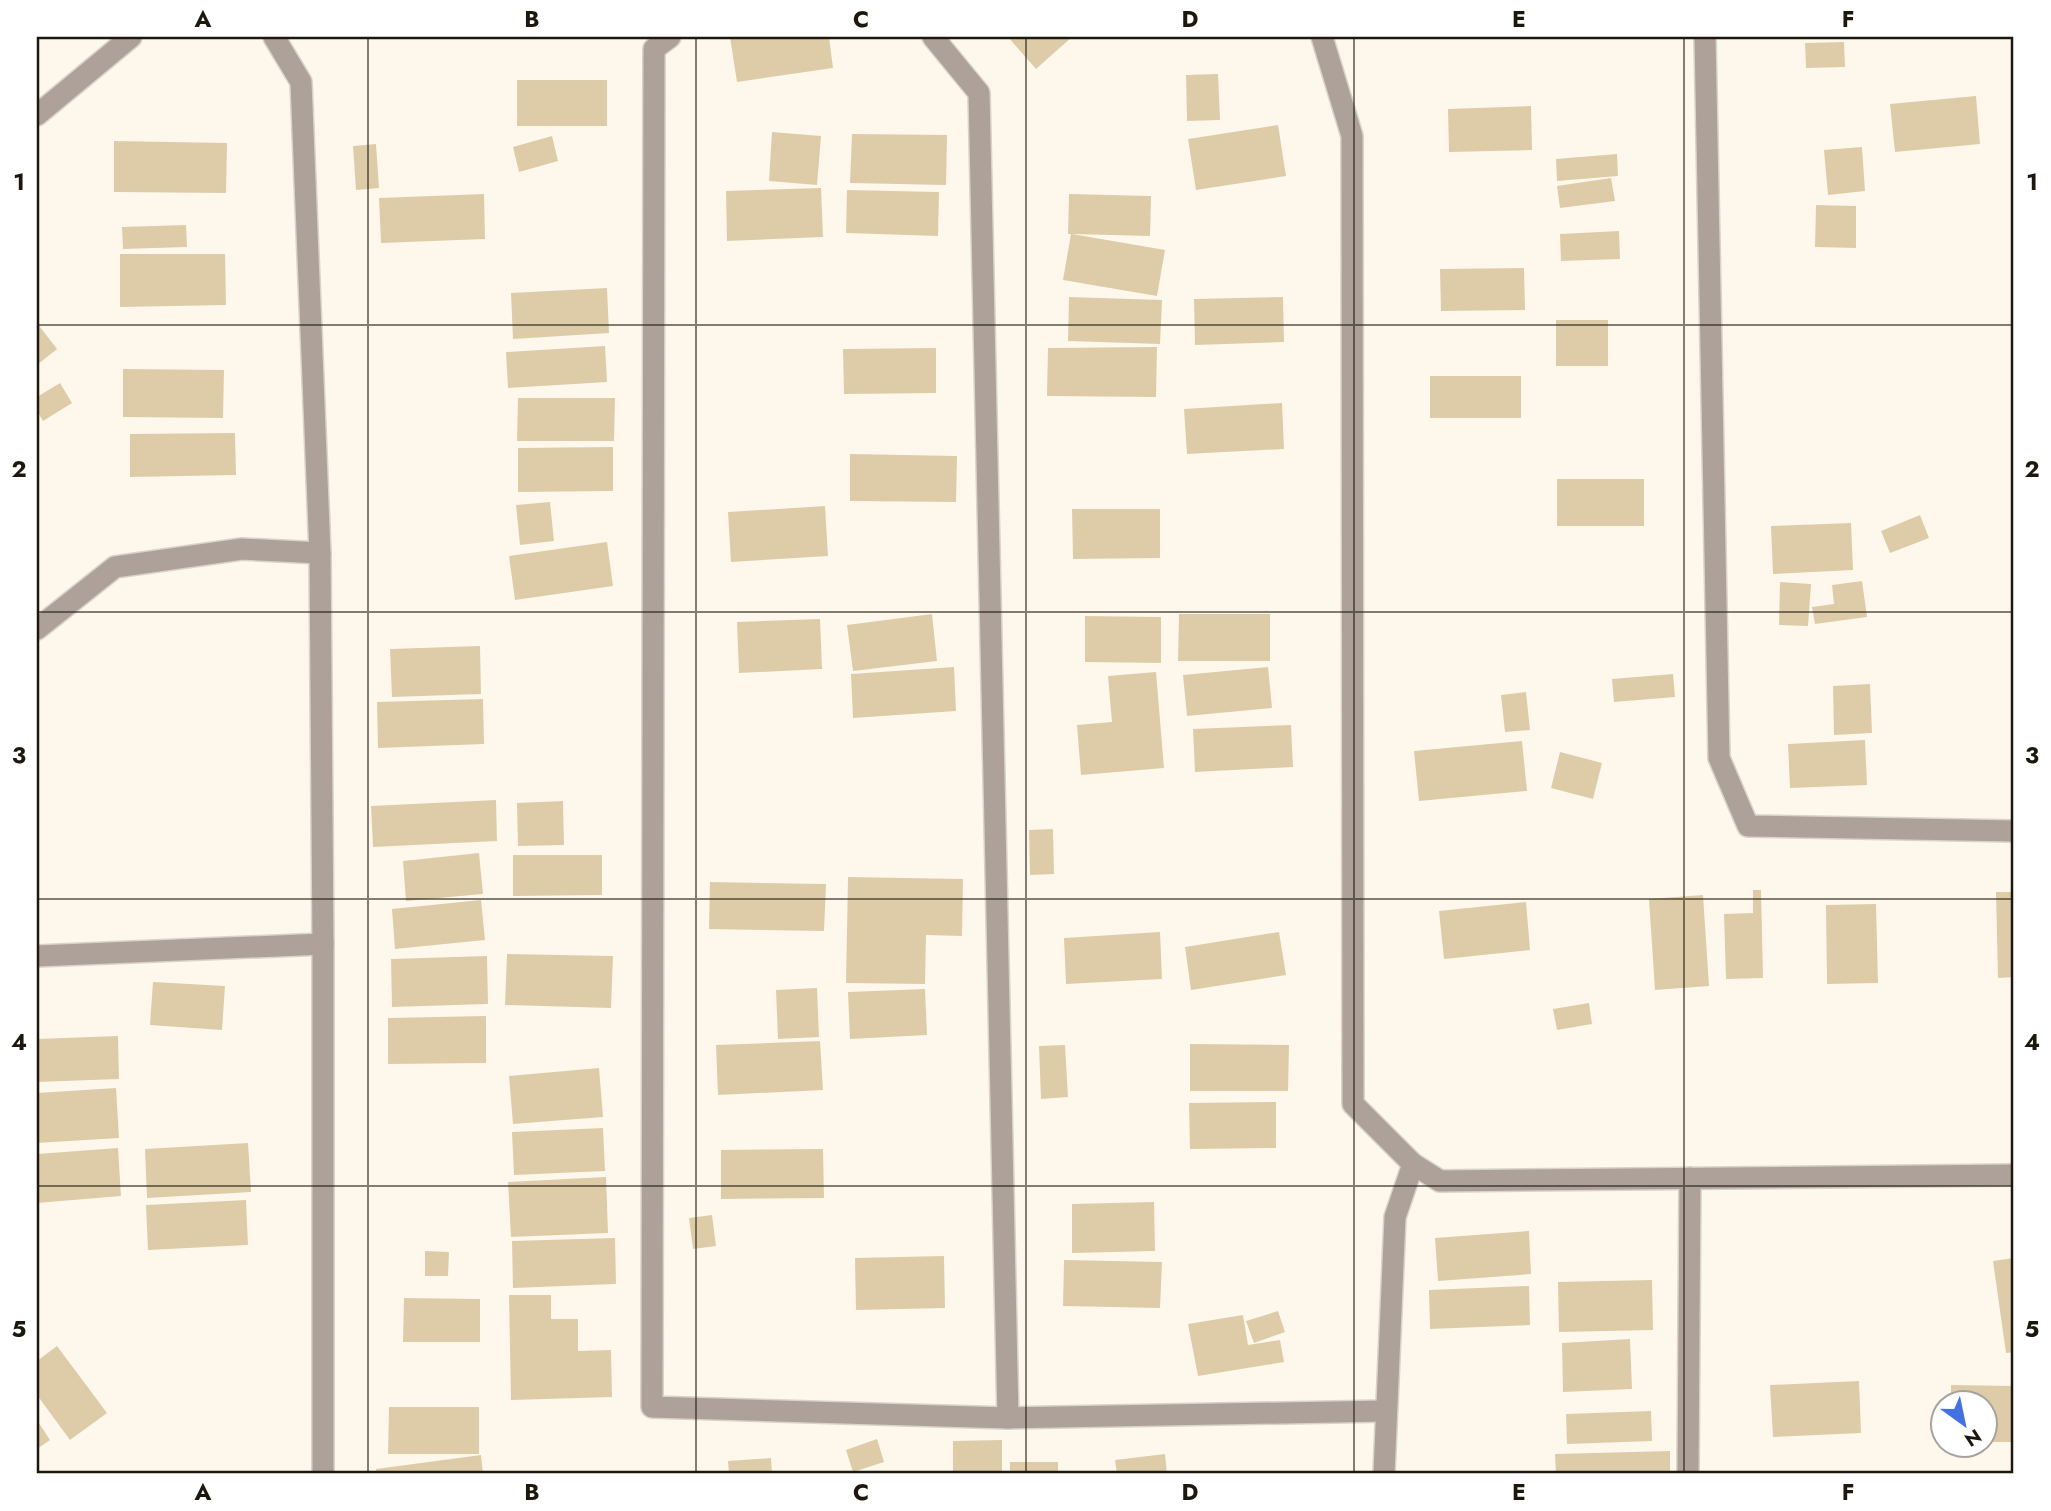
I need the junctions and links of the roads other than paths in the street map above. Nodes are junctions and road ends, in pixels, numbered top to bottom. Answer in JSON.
{"nodes":[{"id":1,"x":131,"y":37,"type":"edge"},
{"id":2,"x":274,"y":37,"type":"edge"},
{"id":3,"x":670,"y":37,"type":"edge"},
{"id":4,"x":933,"y":37,"type":"edge"},
{"id":5,"x":1322,"y":37,"type":"edge"},
{"id":6,"x":1706,"y":37,"type":"edge"},
{"id":7,"x":37,"y":115,"type":"edge"},
{"id":8,"x":320,"y":554,"type":"junction"},
{"id":9,"x":37,"y":629,"type":"edge"},
{"id":10,"x":2014,"y":831,"type":"edge"},
{"id":11,"x":323,"y":944,"type":"junction"},
{"id":12,"x":37,"y":956,"type":"edge"},
{"id":13,"x":1413,"y":1164,"type":"junction"},
{"id":14,"x":2014,"y":1175,"type":"edge"},
{"id":15,"x":1690,"y":1178,"type":"junction"},
{"id":16,"x":1385,"y":1411,"type":"junction"},
{"id":17,"x":1007,"y":1418,"type":"junction"},
{"id":18,"x":323,"y":1474,"type":"edge"},
{"id":19,"x":1384,"y":1474,"type":"edge"},
{"id":20,"x":1688,"y":1474,"type":"edge"}],
"edges":[{"from":1,"to":7,"type":"street"},
{"from":2,"to":8,"type":"street"},
{"from":3,"to":17,"type":"street"},
{"from":4,"to":17,"type":"street"},
{"from":5,"to":13,"type":"street"},
{"from":6,"to":10,"type":"street"},
{"from":8,"to":9,"type":"street"},
{"from":8,"to":11,"type":"street"},
{"from":11,"to":12,"type":"street"},
{"from":11,"to":18,"type":"street"},
{"from":13,"to":15,"type":"street"},
{"from":13,"to":16,"type":"street"},
{"from":14,"to":15,"type":"street"},
{"from":15,"to":20,"type":"street"},
{"from":16,"to":17,"type":"street"},
{"from":16,"to":19,"type":"street"}]}
